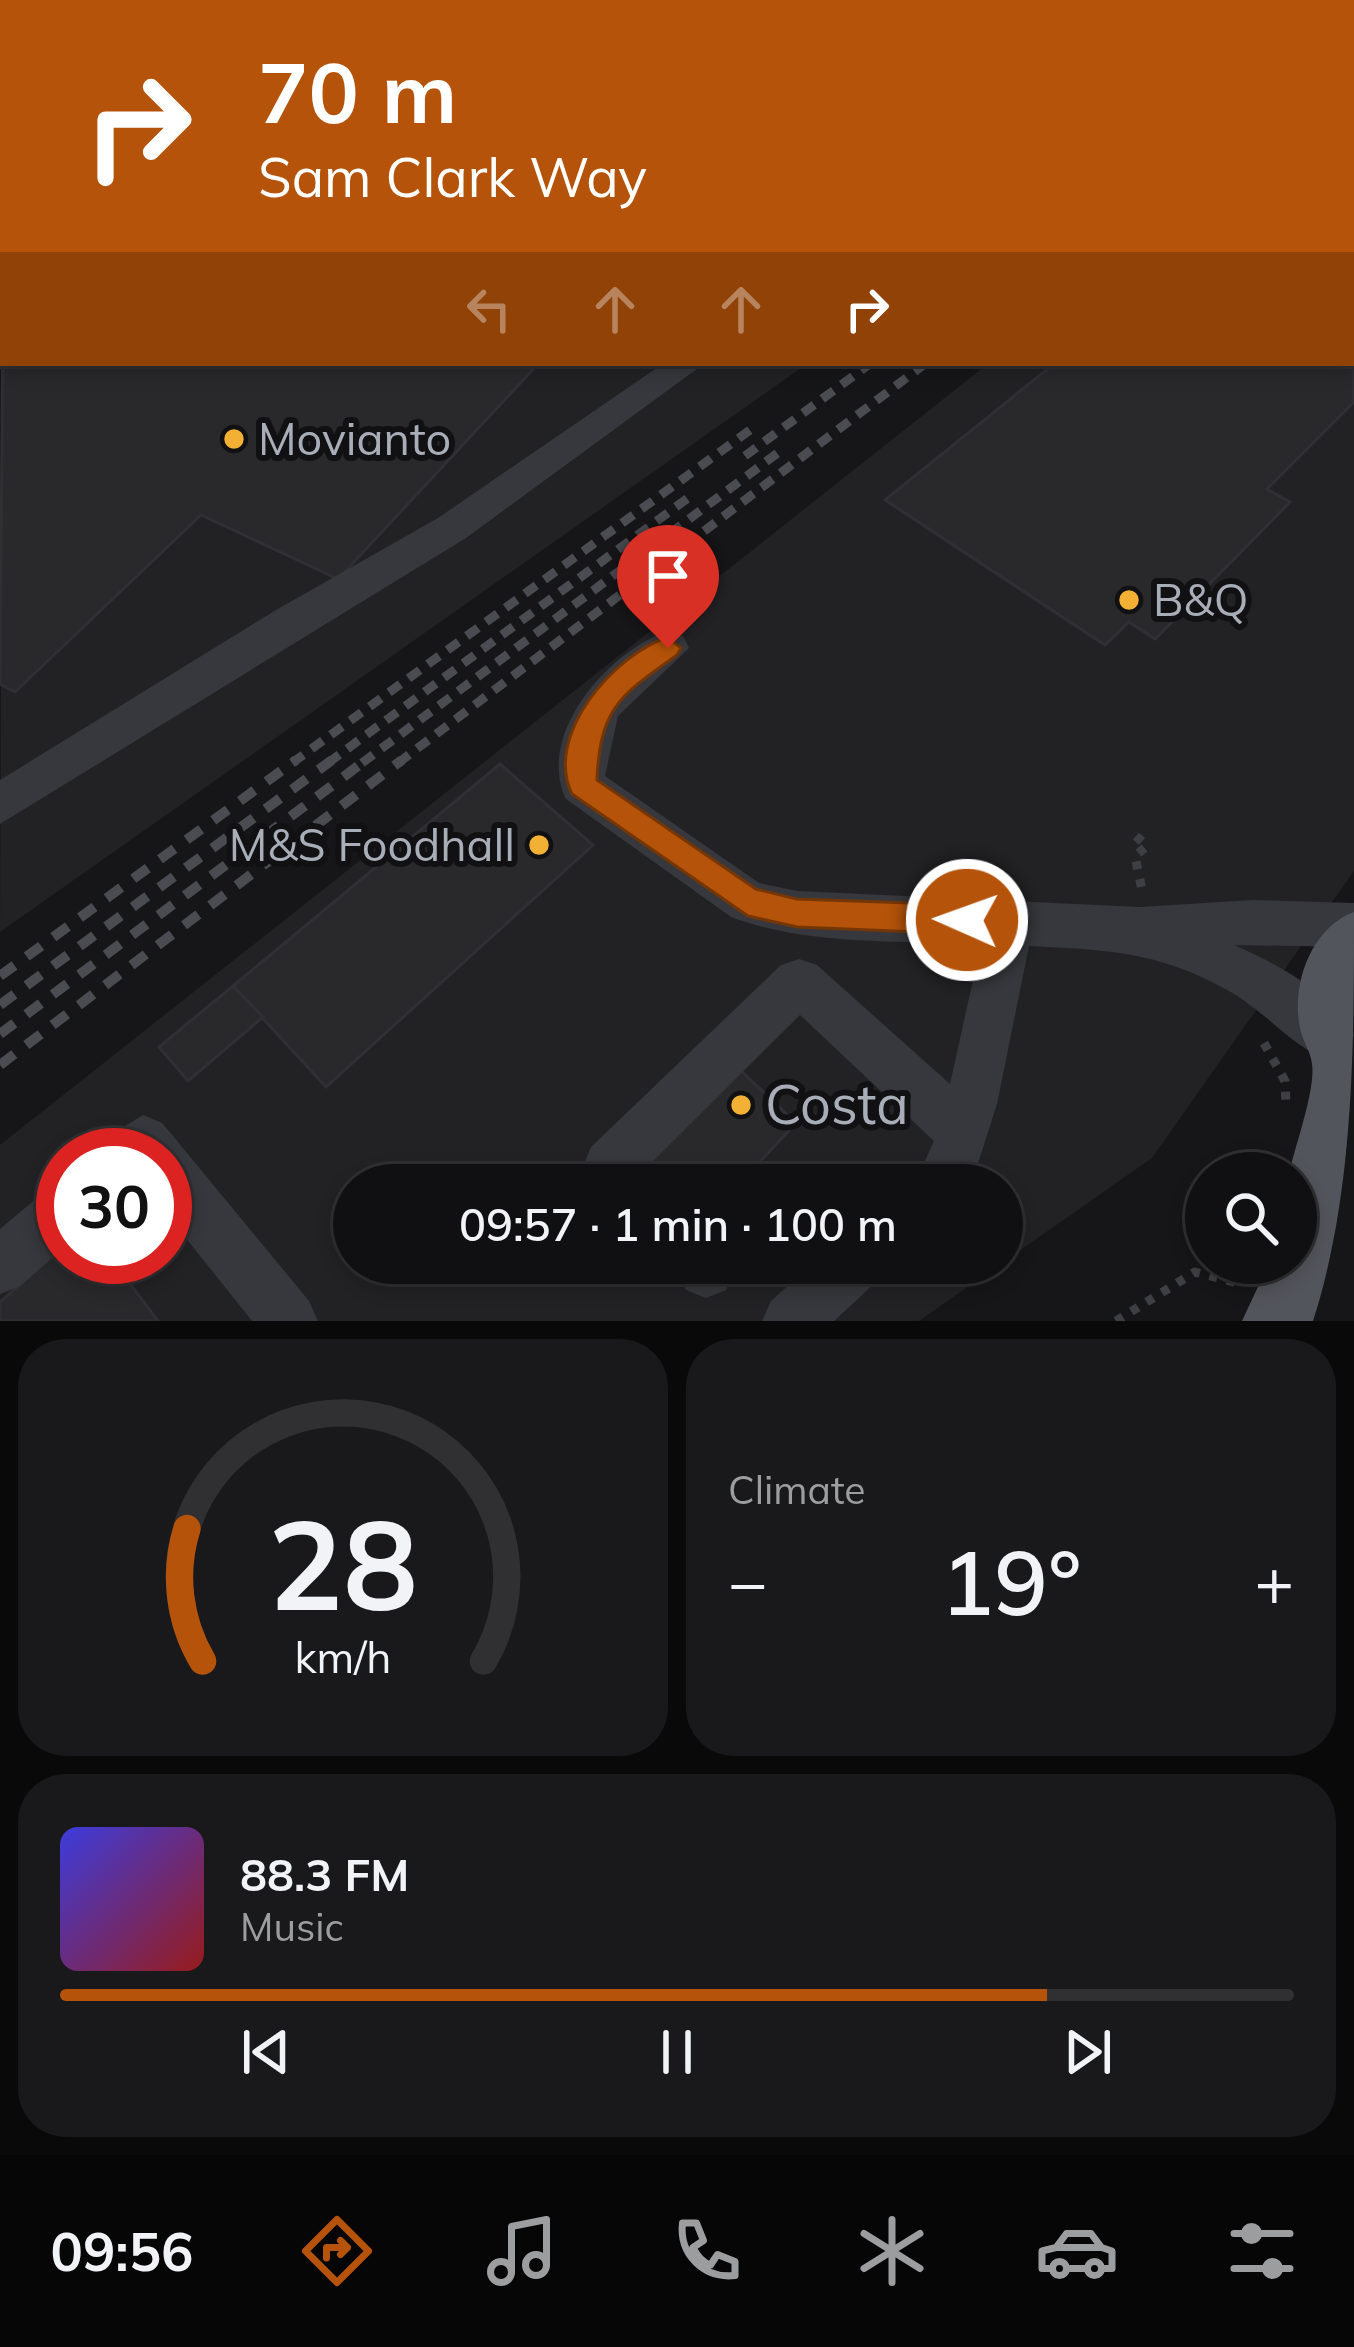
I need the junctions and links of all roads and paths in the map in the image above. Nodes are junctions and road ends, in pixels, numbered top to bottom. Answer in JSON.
{"nodes":[{"id":1,"x":684,"y":366,"type":"edge"},
{"id":2,"x":668,"y":648,"type":"dead end"},
{"id":3,"x":0,"y":804,"type":"edge"},
{"id":4,"x":1136,"y":836,"type":"dead end"},
{"id":5,"x":1142,"y":915,"type":"junction"},
{"id":6,"x":1010,"y":922,"type":"junction"},
{"id":7,"x":1354,"y":925,"type":"edge"},
{"id":8,"x":1354,"y":939,"type":"edge"},
{"id":9,"x":1261,"y":1039,"type":"dead end"},
{"id":10,"x":1342,"y":1061,"type":"edge"},
{"id":11,"x":1283,"y":1123,"type":"dead end"},
{"id":12,"x":962,"y":1131,"type":"junction"},
{"id":13,"x":612,"y":1164,"type":"edge"},
{"id":14,"x":953,"y":1164,"type":"edge"},
{"id":15,"x":192,"y":1202,"type":"edge"},
{"id":16,"x":1317,"y":1206,"type":"edge"},
{"id":17,"x":36,"y":1235,"type":"edge"},
{"id":18,"x":0,"y":1266,"type":"edge"},
{"id":19,"x":1185,"y":1278,"type":"edge"},
{"id":20,"x":832,"y":1284,"type":"edge"},
{"id":21,"x":290,"y":1321,"type":"edge"},
{"id":22,"x":791,"y":1321,"type":"edge"},
{"id":23,"x":1116,"y":1321,"type":"edge"}],
"edges":[{"from":1,"to":3,"type":"street"},
{"from":2,"to":6,"type":"street"},
{"from":4,"to":5,"type":"path"},
{"from":5,"to":6,"type":"street"},
{"from":5,"to":7,"type":"street"},
{"from":5,"to":10,"type":"street"},
{"from":6,"to":12,"type":"street"},
{"from":8,"to":10,"type":"main road"},
{"from":9,"to":11,"type":"path"},
{"from":10,"to":16,"type":"main road"},
{"from":12,"to":13,"type":"street"},
{"from":12,"to":14,"type":"street"},
{"from":15,"to":21,"type":"street"},
{"from":17,"to":18,"type":"street"},
{"from":19,"to":23,"type":"path"},
{"from":20,"to":22,"type":"street"}]}
